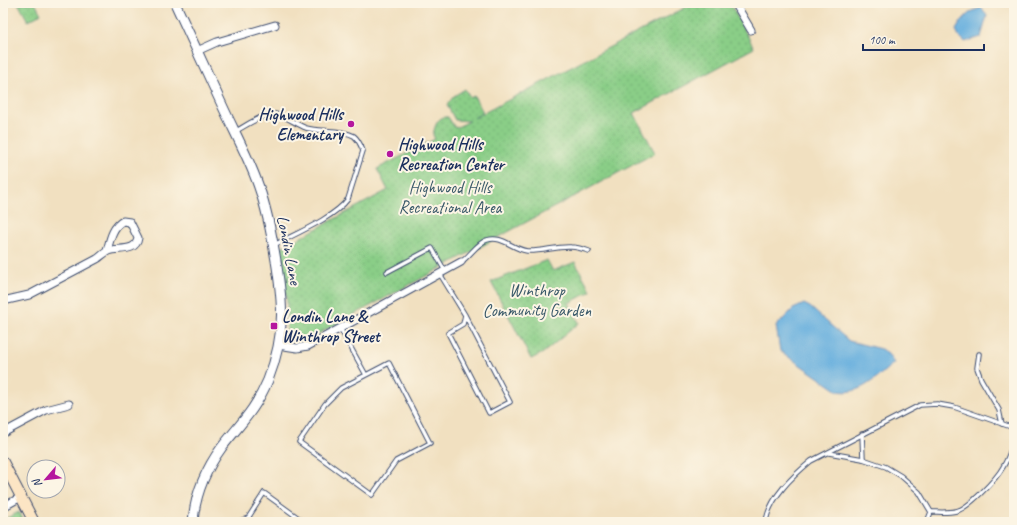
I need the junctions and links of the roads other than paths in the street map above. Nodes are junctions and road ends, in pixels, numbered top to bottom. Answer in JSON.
{"nodes":[{"id":1,"x":175,"y":3,"type":"edge"},
{"id":2,"x":735,"y":3,"type":"edge"},
{"id":3,"x":274,"y":25,"type":"dead end"},
{"id":4,"x":751,"y":30,"type":"dead end"},
{"id":5,"x":197,"y":51,"type":"junction"},
{"id":6,"x":235,"y":132,"type":"junction"},
{"id":7,"x":273,"y":245,"type":"junction"},
{"id":8,"x":107,"y":251,"type":"junction"},
{"id":9,"x":589,"y":251,"type":"dead end"},
{"id":10,"x":461,"y":262,"type":"joint"},
{"id":11,"x":387,"y":272,"type":"dead end"},
{"id":12,"x":443,"y":272,"type":"junction"},
{"id":13,"x":3,"y":301,"type":"edge"},
{"id":14,"x":465,"y":315,"type":"junction"},
{"id":15,"x":340,"y":328,"type":"junction"},
{"id":16,"x":278,"y":346,"type":"junction"},
{"id":17,"x":979,"y":354,"type":"dead end"},
{"id":18,"x":366,"y":375,"type":"junction"},
{"id":19,"x":69,"y":404,"type":"dead end"},
{"id":20,"x":1002,"y":424,"type":"junction"},
{"id":21,"x":1014,"y":428,"type":"edge"},
{"id":22,"x":3,"y":433,"type":"edge"},
{"id":23,"x":862,"y":434,"type":"junction"},
{"id":24,"x":1014,"y":441,"type":"edge"},
{"id":25,"x":828,"y":453,"type":"junction"},
{"id":26,"x":863,"y":459,"type":"junction"},
{"id":27,"x":3,"y":462,"type":"edge"},
{"id":28,"x":21,"y":497,"type":"junction"},
{"id":29,"x":3,"y":506,"type":"edge"},
{"id":30,"x":931,"y":512,"type":"junction"},
{"id":31,"x":248,"y":518,"type":"junction"},
{"id":32,"x":34,"y":522,"type":"edge"},
{"id":33,"x":193,"y":522,"type":"edge"},
{"id":34,"x":237,"y":522,"type":"edge"},
{"id":35,"x":254,"y":522,"type":"edge"},
{"id":36,"x":304,"y":522,"type":"edge"},
{"id":37,"x":766,"y":522,"type":"edge"},
{"id":38,"x":927,"y":522,"type":"edge"}],
"edges":[{"from":1,"to":5,"type":"street","name":"Londin Lane"},
{"from":2,"to":4,"type":"street"},
{"from":3,"to":5,"type":"street"},
{"from":5,"to":6,"type":"street","name":"Londin Lane"},
{"from":6,"to":7,"type":"street","name":"Londin Lane"},
{"from":6,"to":7,"type":"lane"},
{"from":7,"to":16,"type":"street","name":"Londin Lane"},
{"from":8,"to":8,"type":"street"},
{"from":8,"to":13,"type":"street"},
{"from":9,"to":10,"type":"lane"},
{"from":10,"to":12,"type":"street"},
{"from":11,"to":12,"type":"lane"},
{"from":12,"to":14,"type":"lane"},
{"from":12,"to":15,"type":"street"},
{"from":14,"to":14,"type":"lane"},
{"from":15,"to":16,"type":"street"},
{"from":15,"to":18,"type":"lane"},
{"from":16,"to":33,"type":"street","name":"Londin Lane"},
{"from":17,"to":20,"type":"lane"},
{"from":18,"to":18,"type":"lane"},
{"from":19,"to":22,"type":"street"},
{"from":20,"to":21,"type":"lane"},
{"from":20,"to":23,"type":"lane"},
{"from":23,"to":25,"type":"lane"},
{"from":23,"to":26,"type":"lane"},
{"from":24,"to":30,"type":"lane"},
{"from":25,"to":26,"type":"lane"},
{"from":25,"to":37,"type":"lane"},
{"from":26,"to":30,"type":"lane"},
{"from":27,"to":28,"type":"main road"},
{"from":28,"to":29,"type":"street"},
{"from":28,"to":32,"type":"main road"},
{"from":30,"to":38,"type":"lane"},
{"from":31,"to":34,"type":"lane"},
{"from":31,"to":35,"type":"lane"},
{"from":31,"to":36,"type":"lane"}]}
